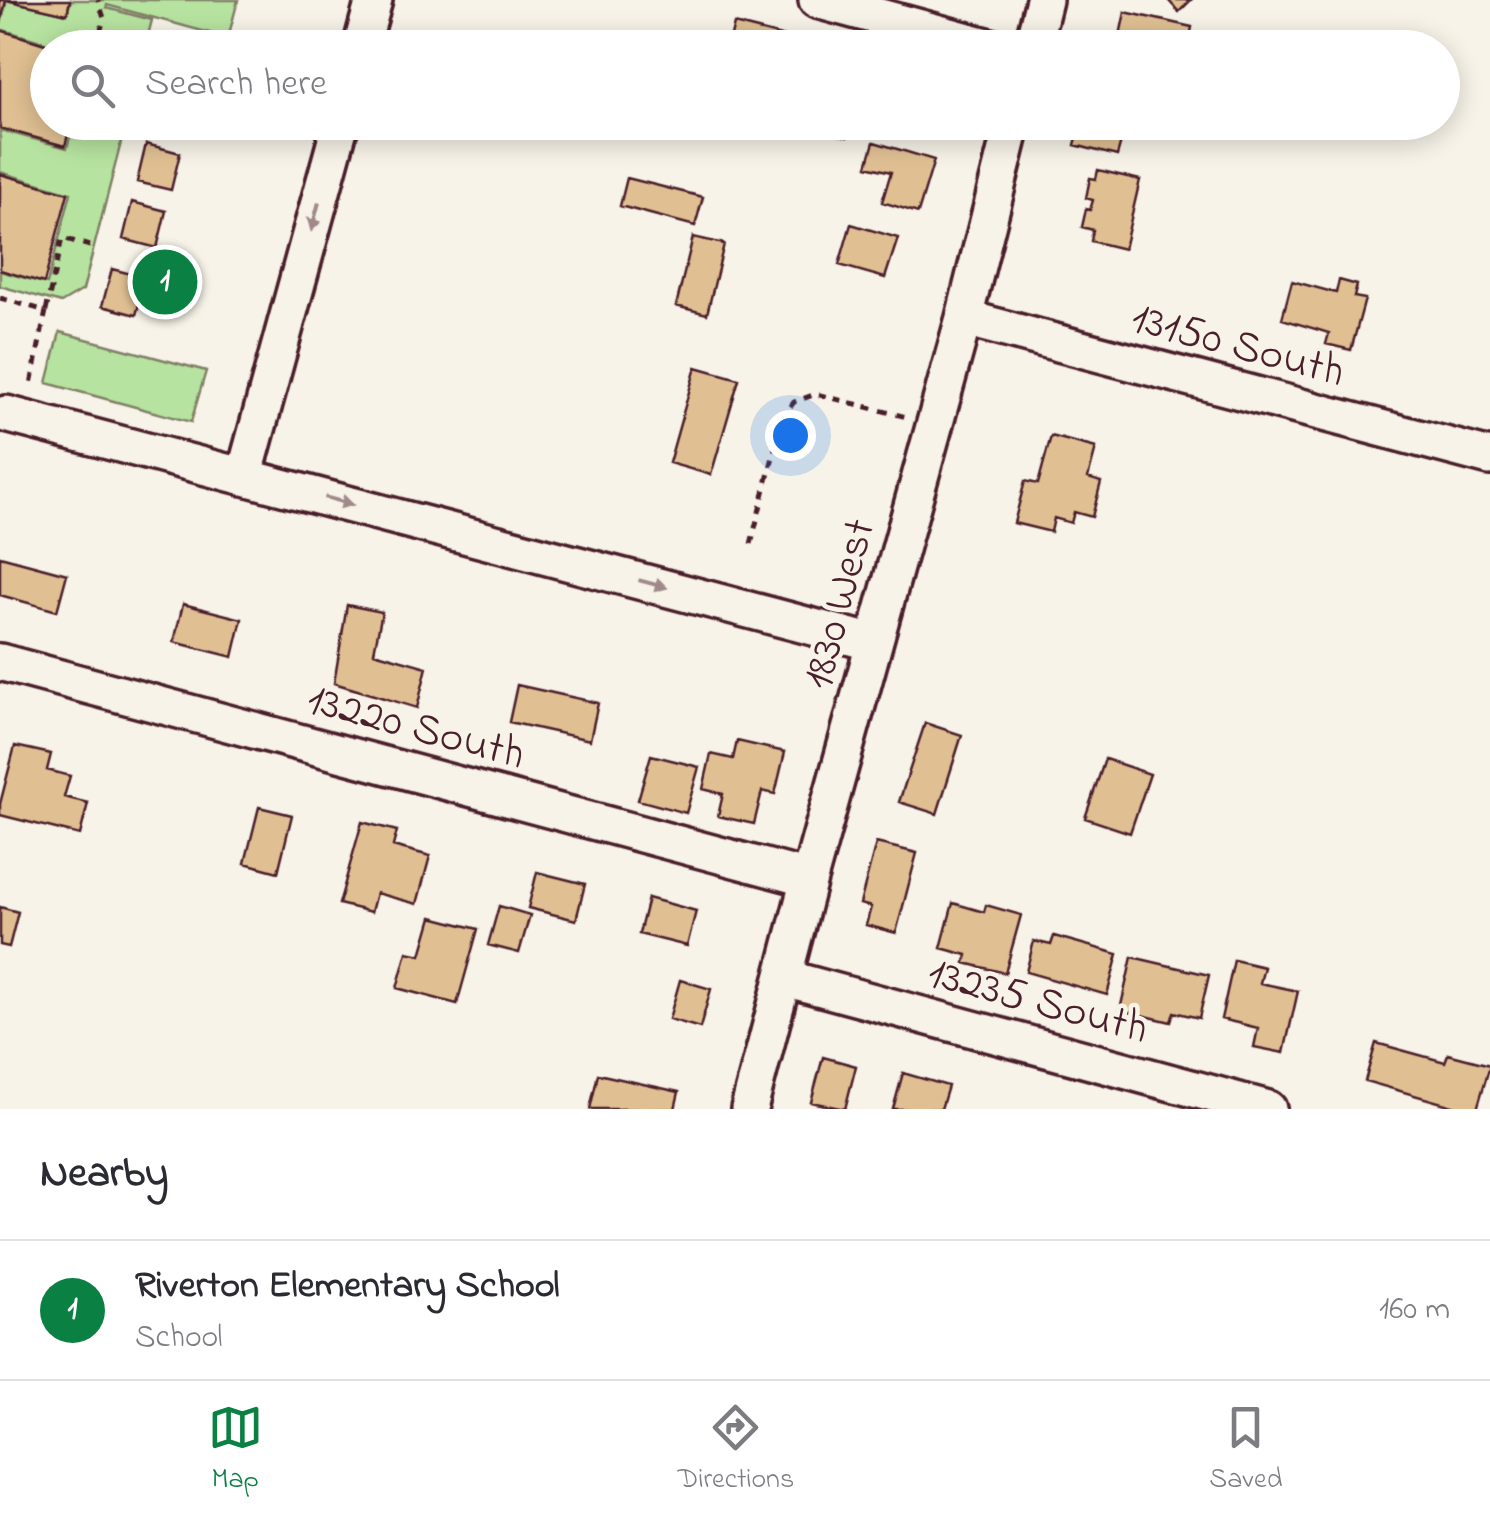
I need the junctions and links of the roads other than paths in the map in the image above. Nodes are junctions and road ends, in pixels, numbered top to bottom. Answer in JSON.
{"nodes":[{"id":1,"x":374,"y":0,"type":"edge"},
{"id":2,"x":817,"y":0,"type":"edge"},
{"id":3,"x":1044,"y":0,"type":"edge"},
{"id":4,"x":366,"y":30,"type":"edge"},
{"id":5,"x":928,"y":30,"type":"edge"},
{"id":6,"x":1036,"y":30,"type":"edge"},
{"id":7,"x":336,"y":140,"type":"edge"},
{"id":8,"x":1008,"y":140,"type":"edge"},
{"id":9,"x":964,"y":318,"type":"junction"},
{"id":10,"x":18,"y":402,"type":"road end"},
{"id":11,"x":1490,"y":457,"type":"edge"},
{"id":12,"x":244,"y":476,"type":"junction"},
{"id":13,"x":874,"y":642,"type":"junction"},
{"id":14,"x":0,"y":662,"type":"edge"},
{"id":15,"x":809,"y":879,"type":"junction"},
{"id":16,"x":784,"y":978,"type":"junction"},
{"id":17,"x":749,"y":1109,"type":"edge"},
{"id":18,"x":1268,"y":1109,"type":"edge"}],
"edges":[{"from":1,"to":4,"type":"street"},
{"from":2,"to":5,"type":"street"},
{"from":3,"to":6,"type":"street"},
{"from":7,"to":12,"type":"street","one_way":true},
{"from":8,"to":9,"type":"street","name":"1830 West"},
{"from":9,"to":11,"type":"street","name":"13150 South"},
{"from":9,"to":13,"type":"street","name":"1830 West"},
{"from":10,"to":12,"type":"street"},
{"from":12,"to":13,"type":"street","one_way":true},
{"from":13,"to":15,"type":"street","name":"1830 West"},
{"from":14,"to":15,"type":"street","name":"13220 South"},
{"from":15,"to":16,"type":"street","name":"1830 West"},
{"from":16,"to":17,"type":"street","name":"1830 West"},
{"from":16,"to":18,"type":"street","name":"13235 South"}]}
